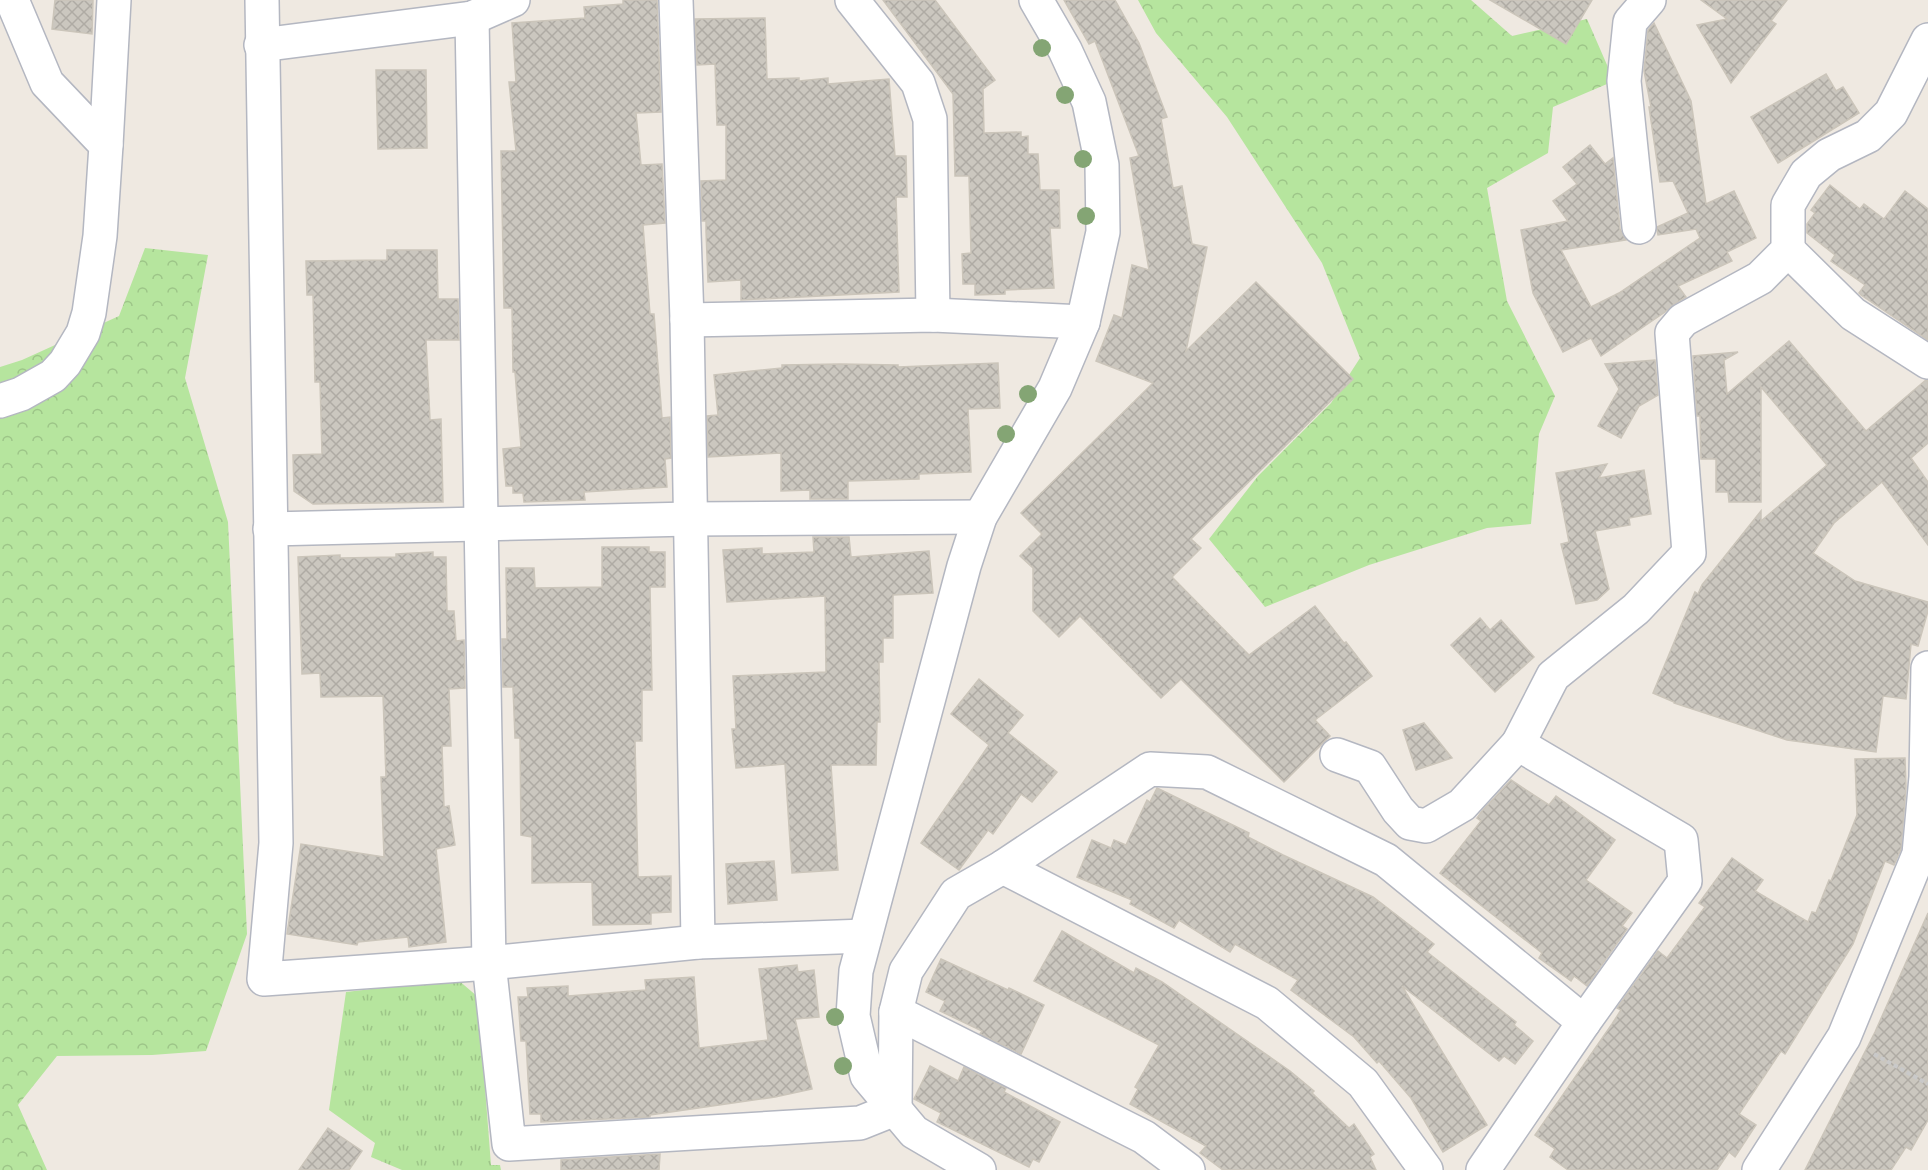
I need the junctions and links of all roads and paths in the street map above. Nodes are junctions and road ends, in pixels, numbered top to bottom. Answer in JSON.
{"nodes":[{"id":1,"x":12,"y":0,"type":"edge"},
{"id":2,"x":114,"y":0,"type":"edge"},
{"id":3,"x":262,"y":0,"type":"edge"},
{"id":4,"x":513,"y":0,"type":"edge"},
{"id":5,"x":676,"y":0,"type":"edge"},
{"id":6,"x":852,"y":0,"type":"edge"},
{"id":7,"x":1036,"y":0,"type":"edge"},
{"id":8,"x":1649,"y":0,"type":"edge"},
{"id":9,"x":472,"y":18,"type":"junction"},
{"id":10,"x":1928,"y":40,"type":"edge"},
{"id":11,"x":261,"y":45,"type":"junction"},
{"id":12,"x":106,"y":145,"type":"junction"},
{"id":13,"x":1639,"y":227,"type":"dead end"},
{"id":14,"x":1788,"y":250,"type":"junction"},
{"id":15,"x":933,"y":315,"type":"junction"},
{"id":16,"x":687,"y":320,"type":"junction"},
{"id":17,"x":1083,"y":322,"type":"junction"},
{"id":18,"x":1928,"y":362,"type":"edge"},
{"id":19,"x":0,"y":401,"type":"edge"},
{"id":20,"x":980,"y":518,"type":"junction"},
{"id":21,"x":690,"y":519,"type":"junction"},
{"id":22,"x":483,"y":524,"type":"junction"},
{"id":23,"x":270,"y":529,"type":"junction"},
{"id":24,"x":1928,"y":668,"type":"edge"},
{"id":25,"x":1518,"y":744,"type":"junction"},
{"id":26,"x":1337,"y":756,"type":"dead end"},
{"id":27,"x":1003,"y":867,"type":"junction"},
{"id":28,"x":865,"y":936,"type":"junction"},
{"id":29,"x":698,"y":942,"type":"junction"},
{"id":30,"x":489,"y":963,"type":"junction"},
{"id":31,"x":896,"y":1012,"type":"junction"},
{"id":32,"x":1584,"y":1022,"type":"junction"},
{"id":33,"x":1844,"y":1037,"type":"junction"},
{"id":34,"x":1928,"y":1084,"type":"edge"},
{"id":35,"x":895,"y":1109,"type":"junction"},
{"id":36,"x":979,"y":1170,"type":"edge"},
{"id":37,"x":1188,"y":1170,"type":"edge"},
{"id":38,"x":1426,"y":1170,"type":"edge"},
{"id":39,"x":1483,"y":1170,"type":"edge"},
{"id":40,"x":1759,"y":1170,"type":"edge"}],
"edges":[{"from":1,"to":12,"type":"street"},
{"from":2,"to":12,"type":"street"},
{"from":3,"to":11,"type":"street"},
{"from":4,"to":9,"type":"street"},
{"from":5,"to":16,"type":"street"},
{"from":6,"to":15,"type":"street"},
{"from":7,"to":17,"type":"street"},
{"from":8,"to":13,"type":"street"},
{"from":9,"to":11,"type":"street"},
{"from":9,"to":22,"type":"street"},
{"from":10,"to":14,"type":"street"},
{"from":11,"to":23,"type":"street"},
{"from":12,"to":19,"type":"street"},
{"from":14,"to":18,"type":"street"},
{"from":14,"to":25,"type":"street"},
{"from":15,"to":16,"type":"street"},
{"from":15,"to":17,"type":"street"},
{"from":16,"to":21,"type":"street"},
{"from":17,"to":20,"type":"street"},
{"from":20,"to":21,"type":"street"},
{"from":20,"to":28,"type":"street"},
{"from":21,"to":22,"type":"street"},
{"from":21,"to":29,"type":"street"},
{"from":22,"to":23,"type":"street"},
{"from":22,"to":30,"type":"street"},
{"from":23,"to":30,"type":"street"},
{"from":24,"to":33,"type":"street"},
{"from":25,"to":26,"type":"street"},
{"from":25,"to":32,"type":"street"},
{"from":27,"to":31,"type":"street"},
{"from":27,"to":32,"type":"street"},
{"from":27,"to":38,"type":"street"},
{"from":28,"to":29,"type":"street"},
{"from":28,"to":35,"type":"street"},
{"from":29,"to":30,"type":"street"},
{"from":30,"to":35,"type":"street"},
{"from":31,"to":35,"type":"street"},
{"from":31,"to":37,"type":"street"},
{"from":32,"to":39,"type":"street"},
{"from":33,"to":34,"type":"path"},
{"from":33,"to":40,"type":"street"},
{"from":35,"to":36,"type":"street"}]}
